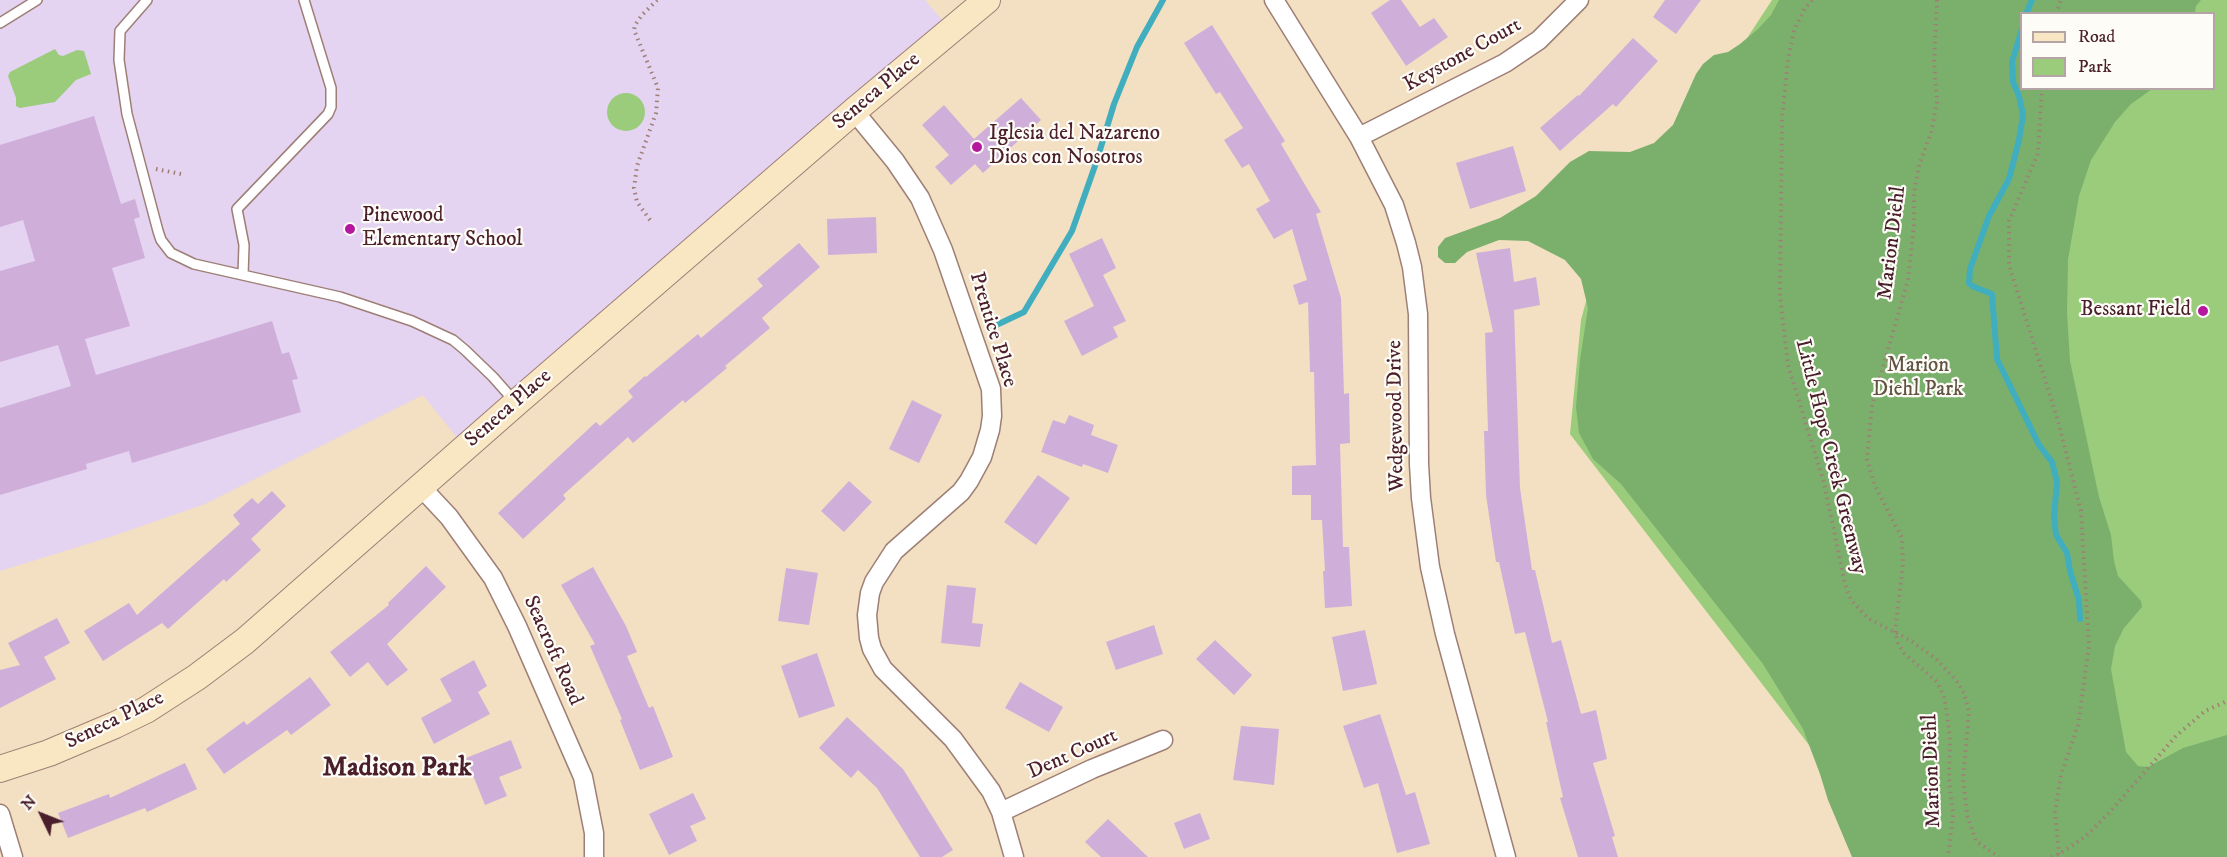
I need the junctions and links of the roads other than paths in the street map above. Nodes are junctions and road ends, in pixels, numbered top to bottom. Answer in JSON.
{"nodes":[{"id":1,"x":38,"y":0,"type":"edge"},
{"id":2,"x":147,"y":0,"type":"edge"},
{"id":3,"x":304,"y":0,"type":"edge"},
{"id":4,"x":987,"y":0,"type":"edge"},
{"id":5,"x":1274,"y":0,"type":"edge"},
{"id":6,"x":1579,"y":0,"type":"edge"},
{"id":7,"x":0,"y":23,"type":"edge"},
{"id":8,"x":854,"y":111,"type":"junction"},
{"id":9,"x":1359,"y":137,"type":"junction"},
{"id":10,"x":243,"y":275,"type":"junction"},
{"id":11,"x":516,"y":403,"type":"junction"},
{"id":12,"x":420,"y":486,"type":"junction"},
{"id":13,"x":1163,"y":740,"type":"dead end"},
{"id":14,"x":0,"y":769,"type":"edge"},
{"id":15,"x":1002,"y":812,"type":"junction"},
{"id":16,"x":0,"y":814,"type":"edge"},
{"id":17,"x":14,"y":857,"type":"edge"},
{"id":18,"x":594,"y":857,"type":"edge"},
{"id":19,"x":1014,"y":857,"type":"edge"},
{"id":20,"x":1506,"y":857,"type":"edge"}],
"edges":[{"from":1,"to":7,"type":"lane"},
{"from":2,"to":10,"type":"lane"},
{"from":3,"to":10,"type":"lane"},
{"from":4,"to":8,"type":"street","name":"Seneca Place"},
{"from":5,"to":9,"type":"street","name":"Wedgewood Drive"},
{"from":6,"to":9,"type":"street","name":"Keystone Court"},
{"from":8,"to":11,"type":"street","name":"Seneca Place"},
{"from":8,"to":15,"type":"street","name":"Prentice Place"},
{"from":9,"to":20,"type":"street","name":"Wedgewood Drive"},
{"from":10,"to":11,"type":"lane"},
{"from":11,"to":12,"type":"street","name":"Seneca Place"},
{"from":12,"to":14,"type":"street","name":"Seneca Place"},
{"from":12,"to":18,"type":"street","name":"Seacroft Road"},
{"from":13,"to":15,"type":"street","name":"Dent Court"},
{"from":15,"to":19,"type":"street","name":"Prentice Place"},
{"from":16,"to":17,"type":"street"}]}
